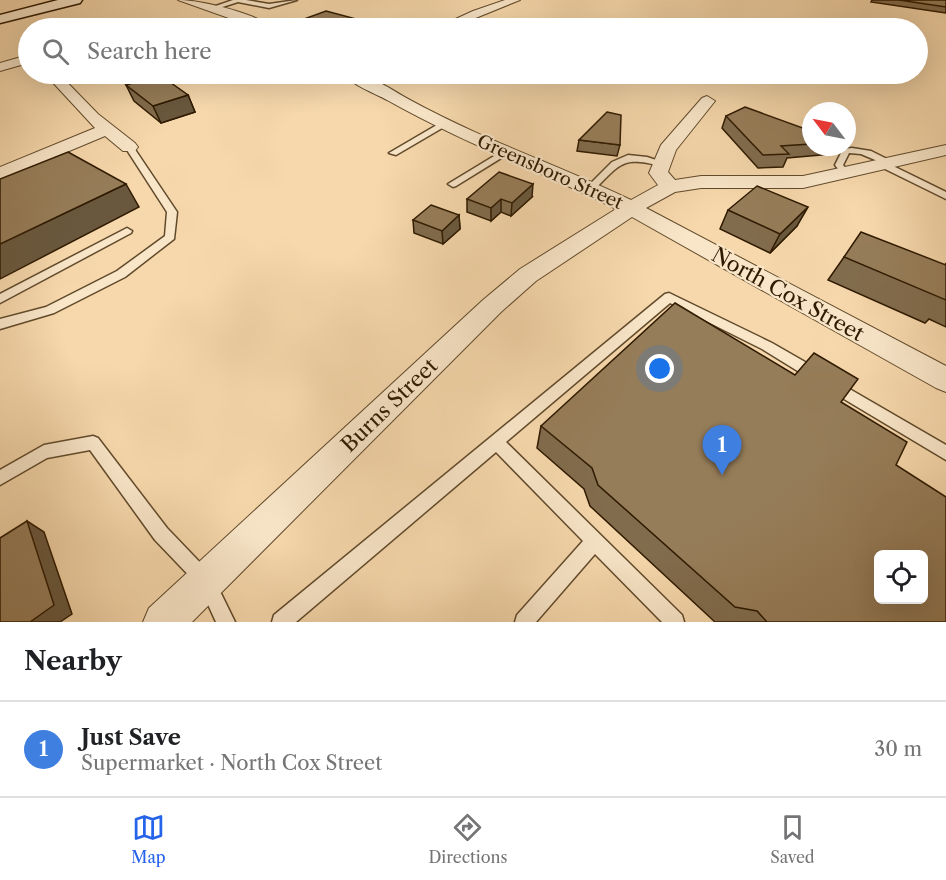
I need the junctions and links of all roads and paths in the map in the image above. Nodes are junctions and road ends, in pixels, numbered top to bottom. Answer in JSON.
{"nodes":[{"id":1,"x":75,"y":0,"type":"edge"},
{"id":2,"x":183,"y":0,"type":"edge"},
{"id":3,"x":238,"y":0,"type":"edge"},
{"id":4,"x":294,"y":0,"type":"edge"},
{"id":5,"x":515,"y":0,"type":"edge"},
{"id":6,"x":245,"y":2,"type":"junction"},
{"id":7,"x":216,"y":9,"type":"junction"},
{"id":8,"x":240,"y":18,"type":"edge"},
{"id":9,"x":465,"y":18,"type":"edge"},
{"id":10,"x":0,"y":19,"type":"edge"},
{"id":11,"x":18,"y":61,"type":"edge"},
{"id":12,"x":0,"y":67,"type":"edge"},
{"id":13,"x":62,"y":84,"type":"edge"},
{"id":14,"x":370,"y":84,"type":"edge"},
{"id":15,"x":707,"y":101,"type":"dead end"},
{"id":16,"x":445,"y":124,"type":"junction"},
{"id":17,"x":106,"y":129,"type":"junction"},
{"id":18,"x":129,"y":147,"type":"joint"},
{"id":19,"x":942,"y":151,"type":"edge"},
{"id":20,"x":507,"y":152,"type":"junction"},
{"id":21,"x":393,"y":153,"type":"dead end"},
{"id":22,"x":661,"y":164,"type":"junction"},
{"id":23,"x":885,"y":164,"type":"junction"},
{"id":24,"x":0,"y":174,"type":"edge"},
{"id":25,"x":453,"y":184,"type":"dead end"},
{"id":26,"x":670,"y":187,"type":"junction"},
{"id":27,"x":591,"y":188,"type":"junction"},
{"id":28,"x":946,"y":196,"type":"edge"},
{"id":29,"x":631,"y":208,"type":"junction"},
{"id":30,"x":127,"y":231,"type":"dead end"},
{"id":31,"x":0,"y":298,"type":"edge"},
{"id":32,"x":0,"y":324,"type":"edge"},
{"id":33,"x":946,"y":380,"type":"edge"},
{"id":34,"x":496,"y":442,"type":"junction"},
{"id":35,"x":946,"y":453,"type":"edge"},
{"id":36,"x":0,"y":478,"type":"edge"},
{"id":37,"x":594,"y":541,"type":"junction"},
{"id":38,"x":206,"y":581,"type":"junction"},
{"id":39,"x":163,"y":622,"type":"edge"},
{"id":40,"x":226,"y":622,"type":"edge"},
{"id":41,"x":280,"y":622,"type":"edge"},
{"id":42,"x":524,"y":622,"type":"edge"},
{"id":43,"x":675,"y":622,"type":"edge"}],
"edges":[{"from":1,"to":10,"type":"main road"},
{"from":2,"to":7,"type":"street"},
{"from":3,"to":6,"type":"lane"},
{"from":3,"to":7,"type":"lane"},
{"from":4,"to":6,"type":"lane"},
{"from":5,"to":9,"type":"street"},
{"from":6,"to":7,"type":"lane"},
{"from":7,"to":8,"type":"street"},
{"from":11,"to":12,"type":"street"},
{"from":13,"to":17,"type":"street"},
{"from":14,"to":16,"type":"street","name":"Greensboro Street"},
{"from":15,"to":22,"type":"street"},
{"from":16,"to":20,"type":"street","name":"Greensboro Street"},
{"from":16,"to":21,"type":"lane"},
{"from":17,"to":18,"type":"street"},
{"from":17,"to":24,"type":"street"},
{"from":18,"to":32,"type":"lane"},
{"from":19,"to":23,"type":"street","name":"Greensboro Street"},
{"from":20,"to":25,"type":"lane"},
{"from":20,"to":27,"type":"street","name":"Greensboro Street"},
{"from":22,"to":26,"type":"street"},
{"from":22,"to":27,"type":"lane"},
{"from":23,"to":26,"type":"street","name":"Greensboro Street"},
{"from":23,"to":28,"type":"lane"},
{"from":26,"to":29,"type":"street","name":"Greensboro Street"},
{"from":27,"to":29,"type":"street","name":"Greensboro Street"},
{"from":29,"to":33,"type":"street","name":"North Cox Street"},
{"from":29,"to":38,"type":"street","name":"Burns Street"},
{"from":30,"to":31,"type":"lane"},
{"from":34,"to":35,"type":"lane"},
{"from":34,"to":37,"type":"lane"},
{"from":34,"to":41,"type":"lane"},
{"from":36,"to":38,"type":"lane"},
{"from":37,"to":42,"type":"lane"},
{"from":37,"to":43,"type":"lane"},
{"from":38,"to":39,"type":"street","name":"Burns Street"},
{"from":38,"to":40,"type":"lane"}]}
